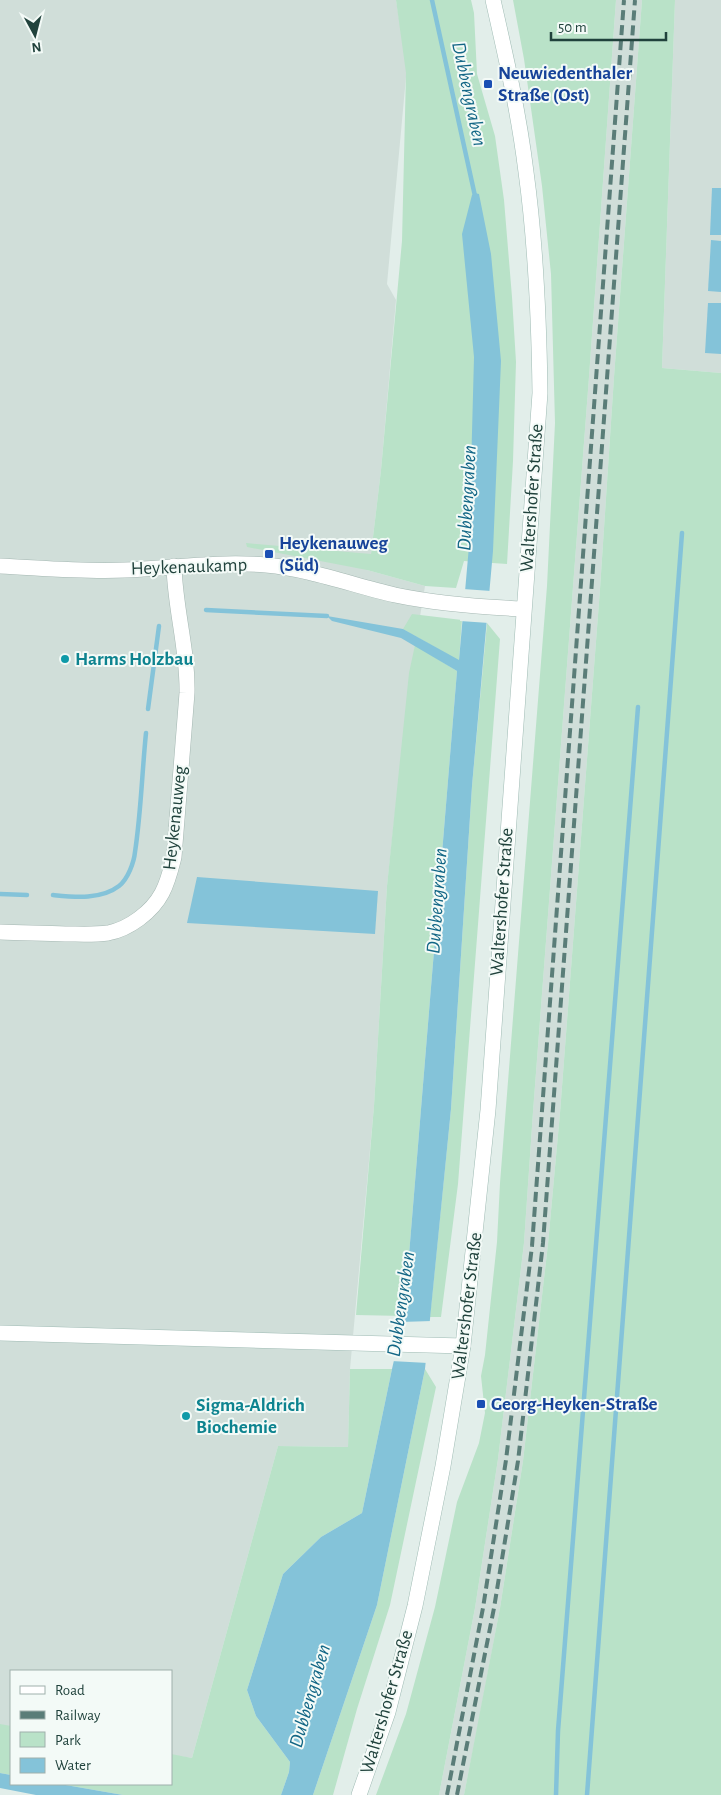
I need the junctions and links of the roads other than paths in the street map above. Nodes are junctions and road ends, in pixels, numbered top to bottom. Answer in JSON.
{"nodes":[{"id":1,"x":493,"y":0,"type":"edge"},
{"id":2,"x":0,"y":566,"type":"edge"},
{"id":3,"x":174,"y":566,"type":"junction"},
{"id":4,"x":523,"y":609,"type":"junction"},
{"id":5,"x":0,"y":932,"type":"edge"},
{"id":6,"x":0,"y":1334,"type":"edge"},
{"id":7,"x":463,"y":1346,"type":"junction"},
{"id":8,"x":359,"y":1795,"type":"edge"}],
"edges":[{"from":1,"to":4,"type":"main road","name":"Waltershofer Straße"},
{"from":2,"to":3,"type":"main road","name":"Heykenaukamp"},
{"from":3,"to":4,"type":"main road","name":"Heykenaukamp"},
{"from":3,"to":5,"type":"main road","name":"Heykenauweg"},
{"from":4,"to":7,"type":"main road","name":"Waltershofer Straße"},
{"from":6,"to":7,"type":"main road"},
{"from":7,"to":8,"type":"main road","name":"Waltershofer Straße"}]}
